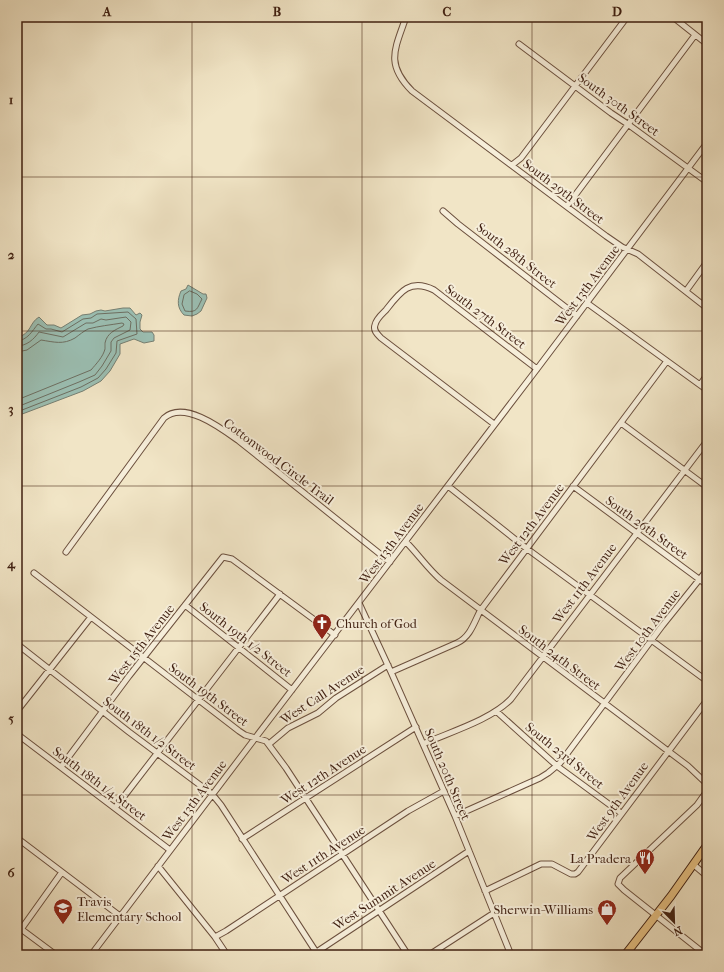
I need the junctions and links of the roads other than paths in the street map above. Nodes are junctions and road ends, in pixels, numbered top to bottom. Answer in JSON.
{"nodes":[{"id":1,"x":406,"y":17,"type":"edge"},
{"id":2,"x":627,"y":17,"type":"edge"},
{"id":3,"x":673,"y":17,"type":"edge"},
{"id":4,"x":695,"y":35,"type":"junction"},
{"id":5,"x":519,"y":44,"type":"dead end"},
{"id":6,"x":707,"y":44,"type":"edge"},
{"id":7,"x":575,"y":86,"type":"junction"},
{"id":8,"x":629,"y":124,"type":"junction"},
{"id":9,"x":707,"y":143,"type":"edge"},
{"id":10,"x":512,"y":165,"type":"junction"},
{"id":11,"x":688,"y":168,"type":"junction"},
{"id":12,"x":707,"y":182,"type":"edge"},
{"id":13,"x":567,"y":206,"type":"junction"},
{"id":14,"x":444,"y":211,"type":"dead end"},
{"id":15,"x":628,"y":249,"type":"junction"},
{"id":16,"x":707,"y":262,"type":"edge"},
{"id":17,"x":686,"y":291,"type":"junction"},
{"id":18,"x":587,"y":303,"type":"junction"},
{"id":19,"x":707,"y":308,"type":"edge"},
{"id":20,"x":578,"y":316,"type":"junction"},
{"id":21,"x":667,"y":361,"type":"junction"},
{"id":22,"x":537,"y":369,"type":"junction"},
{"id":23,"x":707,"y":375,"type":"edge"},
{"id":24,"x":700,"y":385,"type":"junction"},
{"id":25,"x":707,"y":390,"type":"edge"},
{"id":26,"x":621,"y":423,"type":"junction"},
{"id":27,"x":494,"y":424,"type":"junction"},
{"id":28,"x":707,"y":441,"type":"edge"},
{"id":29,"x":684,"y":470,"type":"junction"},
{"id":30,"x":448,"y":486,"type":"junction"},
{"id":31,"x":573,"y":486,"type":"junction"},
{"id":32,"x":707,"y":488,"type":"edge"},
{"id":33,"x":636,"y":533,"type":"junction"},
{"id":34,"x":406,"y":542,"type":"junction"},
{"id":35,"x":526,"y":548,"type":"junction"},
{"id":36,"x":66,"y":552,"type":"dead end"},
{"id":37,"x":390,"y":562,"type":"junction"},
{"id":38,"x":707,"y":570,"type":"edge"},
{"id":39,"x":34,"y":573,"type":"dead end"},
{"id":40,"x":700,"y":579,"type":"junction"},
{"id":41,"x":707,"y":585,"type":"edge"},
{"id":42,"x":280,"y":594,"type":"junction"},
{"id":43,"x":589,"y":595,"type":"junction"},
{"id":44,"x":359,"y":603,"type":"junction"},
{"id":45,"x":185,"y":606,"type":"junction"},
{"id":46,"x":480,"y":611,"type":"junction"},
{"id":47,"x":91,"y":617,"type":"junction"},
{"id":48,"x":335,"y":635,"type":"junction"},
{"id":49,"x":652,"y":640,"type":"junction"},
{"id":50,"x":17,"y":644,"type":"edge"},
{"id":51,"x":238,"y":647,"type":"junction"},
{"id":52,"x":543,"y":657,"type":"junction"},
{"id":53,"x":144,"y":658,"type":"junction"},
{"id":54,"x":388,"y":665,"type":"junction"},
{"id":55,"x":50,"y":670,"type":"junction"},
{"id":56,"x":392,"y":672,"type":"junction"},
{"id":57,"x":707,"y":681,"type":"edge"},
{"id":58,"x":292,"y":690,"type":"junction"},
{"id":59,"x":198,"y":699,"type":"junction"},
{"id":60,"x":707,"y":700,"type":"edge"},
{"id":61,"x":605,"y":704,"type":"junction"},
{"id":62,"x":17,"y":711,"type":"edge"},
{"id":63,"x":103,"y":711,"type":"junction"},
{"id":64,"x":496,"y":711,"type":"junction"},
{"id":65,"x":416,"y":727,"type":"junction"},
{"id":66,"x":17,"y":734,"type":"edge"},
{"id":67,"x":256,"y":737,"type":"junction"},
{"id":68,"x":269,"y":744,"type":"junction"},
{"id":69,"x":423,"y":744,"type":"junction"},
{"id":70,"x":668,"y":751,"type":"junction"},
{"id":71,"x":157,"y":752,"type":"junction"},
{"id":72,"x":557,"y":766,"type":"junction"},
{"id":73,"x":61,"y":767,"type":"junction"},
{"id":74,"x":707,"y":784,"type":"edge"},
{"id":75,"x":707,"y":790,"type":"edge"},
{"id":76,"x":444,"y":791,"type":"junction"},
{"id":77,"x":212,"y":794,"type":"junction"},
{"id":78,"x":305,"y":798,"type":"junction"},
{"id":79,"x":115,"y":808,"type":"junction"},
{"id":80,"x":621,"y":813,"type":"junction"},
{"id":81,"x":454,"y":816,"type":"junction"},
{"id":82,"x":17,"y":838,"type":"edge"},
{"id":83,"x":242,"y":839,"type":"junction"},
{"id":84,"x":707,"y":845,"type":"edge"},
{"id":85,"x":170,"y":850,"type":"junction"},
{"id":86,"x":469,"y":851,"type":"junction"},
{"id":87,"x":342,"y":854,"type":"junction"},
{"id":88,"x":694,"y":865,"type":"junction"},
{"id":89,"x":158,"y":866,"type":"junction"},
{"id":90,"x":62,"y":872,"type":"junction"},
{"id":91,"x":707,"y":876,"type":"edge"},
{"id":92,"x":485,"y":891,"type":"junction"},
{"id":93,"x":280,"y":896,"type":"junction"},
{"id":94,"x":379,"y":910,"type":"junction"},
{"id":95,"x":494,"y":913,"type":"junction"},
{"id":96,"x":656,"y":915,"type":"junction"},
{"id":97,"x":120,"y":916,"type":"junction"},
{"id":98,"x":19,"y":928,"type":"edge"},
{"id":99,"x":17,"y":935,"type":"edge"},
{"id":100,"x":215,"y":937,"type":"junction"},
{"id":101,"x":224,"y":954,"type":"edge"},
{"id":102,"x":315,"y":954,"type":"edge"},
{"id":103,"x":56,"y":955,"type":"edge"},
{"id":104,"x":92,"y":955,"type":"edge"},
{"id":105,"x":408,"y":955,"type":"edge"},
{"id":106,"x":429,"y":955,"type":"edge"},
{"id":107,"x":511,"y":955,"type":"edge"},
{"id":108,"x":625,"y":955,"type":"edge"},
{"id":109,"x":706,"y":955,"type":"edge"}],
"edges":[{"from":1,"to":10,"type":"street","name":"South 29th Street"},
{"from":2,"to":7,"type":"street"},
{"from":3,"to":4,"type":"street"},
{"from":4,"to":6,"type":"street"},
{"from":4,"to":8,"type":"street"},
{"from":5,"to":7,"type":"street","name":"South 30th Street"},
{"from":7,"to":8,"type":"street","name":"South 30th Street"},
{"from":7,"to":10,"type":"street"},
{"from":8,"to":11,"type":"street","name":"South 30th Street"},
{"from":8,"to":13,"type":"street"},
{"from":9,"to":11,"type":"street","name":"West 13th Avenue"},
{"from":10,"to":13,"type":"street","name":"South 29th Street"},
{"from":11,"to":12,"type":"street","name":"South 30th Street"},
{"from":11,"to":15,"type":"street","name":"West 13th Avenue"},
{"from":13,"to":15,"type":"street","name":"South 29th Street"},
{"from":14,"to":20,"type":"street","name":"South 28th Street"},
{"from":15,"to":17,"type":"street","name":"South 29th Street"},
{"from":15,"to":18,"type":"street","name":"West 13th Avenue"},
{"from":16,"to":17,"type":"street"},
{"from":17,"to":19,"type":"street","name":"South 29th Street"},
{"from":18,"to":20,"type":"street","name":"West 13th Avenue"},
{"from":18,"to":21,"type":"street"},
{"from":20,"to":22,"type":"street","name":"West 13th Avenue"},
{"from":21,"to":24,"type":"street"},
{"from":21,"to":26,"type":"street","name":"West 12th Avenue"},
{"from":22,"to":27,"type":"street","name":"West 13th Avenue"},
{"from":22,"to":27,"type":"street","name":"South 27th Street"},
{"from":23,"to":24,"type":"street"},
{"from":24,"to":25,"type":"street"},
{"from":26,"to":29,"type":"street"},
{"from":26,"to":31,"type":"street","name":"West 12th Avenue"},
{"from":27,"to":30,"type":"street","name":"West 13th Avenue"},
{"from":28,"to":29,"type":"street","name":"West 11th Avenue"},
{"from":29,"to":32,"type":"street"},
{"from":29,"to":33,"type":"street","name":"West 11th Avenue"},
{"from":30,"to":34,"type":"street","name":"West 13th Avenue"},
{"from":30,"to":35,"type":"street"},
{"from":31,"to":33,"type":"street","name":"South 26th Street"},
{"from":31,"to":35,"type":"street","name":"West 12th Avenue"},
{"from":33,"to":40,"type":"street","name":"South 26th Street"},
{"from":33,"to":43,"type":"street","name":"West 11th Avenue"},
{"from":34,"to":37,"type":"street","name":"West 13th Avenue"},
{"from":34,"to":46,"type":"street","name":"South 24th Street"},
{"from":35,"to":43,"type":"street"},
{"from":35,"to":46,"type":"street","name":"West 12th Avenue"},
{"from":36,"to":37,"type":"street","name":"Cottonwood Circle Trail"},
{"from":37,"to":44,"type":"street","name":"West 13th Avenue"},
{"from":38,"to":40,"type":"street","name":"West 10th Avenue"},
{"from":39,"to":47,"type":"street","name":"South 19th Street"},
{"from":40,"to":41,"type":"street","name":"South 26th Street"},
{"from":40,"to":49,"type":"street","name":"West 10th Avenue"},
{"from":42,"to":45,"type":"street","name":"West 15th Avenue"},
{"from":42,"to":48,"type":"street"},
{"from":42,"to":51,"type":"street"},
{"from":43,"to":49,"type":"street"},
{"from":43,"to":52,"type":"street","name":"West 11th Avenue"},
{"from":44,"to":48,"type":"street","name":"West 13th Avenue"},
{"from":44,"to":54,"type":"street","name":"South 20th Street"},
{"from":45,"to":51,"type":"street","name":"South 19th 1/2 Street"},
{"from":45,"to":53,"type":"street","name":"West 15th Avenue"},
{"from":46,"to":52,"type":"street","name":"South 24th Street"},
{"from":46,"to":56,"type":"street","name":"West 12th Avenue"},
{"from":47,"to":53,"type":"street","name":"South 19th Street"},
{"from":47,"to":55,"type":"street"},
{"from":48,"to":58,"type":"street","name":"West 13th Avenue"},
{"from":49,"to":57,"type":"street"},
{"from":49,"to":61,"type":"street","name":"West 10th Avenue"},
{"from":50,"to":55,"type":"street","name":"South 18th 1/2 Street"},
{"from":51,"to":58,"type":"street","name":"South 19th 1/2 Street"},
{"from":51,"to":59,"type":"street"},
{"from":52,"to":61,"type":"street","name":"South 24th Street"},
{"from":52,"to":64,"type":"street","name":"West 11th Avenue"},
{"from":53,"to":59,"type":"street","name":"South 19th Street"},
{"from":53,"to":63,"type":"street","name":"West 15th Avenue"},
{"from":54,"to":56,"type":"street","name":"South 20th Street"},
{"from":54,"to":68,"type":"street","name":"West Call Avenue"},
{"from":55,"to":62,"type":"street"},
{"from":55,"to":63,"type":"street","name":"South 18th 1/2 Street"},
{"from":56,"to":65,"type":"street","name":"South 20th Street"},
{"from":58,"to":67,"type":"street","name":"West 13th Avenue"},
{"from":59,"to":67,"type":"street","name":"South 19th Street"},
{"from":59,"to":71,"type":"street"},
{"from":60,"to":70,"type":"street","name":"West 9th Avenue"},
{"from":61,"to":70,"type":"street","name":"South 24th Street"},
{"from":61,"to":72,"type":"street","name":"West 10th Avenue"},
{"from":63,"to":71,"type":"street","name":"South 18th 1/2 Street"},
{"from":63,"to":73,"type":"street","name":"West 15th Avenue"},
{"from":64,"to":69,"type":"street","name":"West 11th Avenue"},
{"from":64,"to":72,"type":"street","name":"South 23rd Street"},
{"from":65,"to":69,"type":"street","name":"South 20th Street"},
{"from":65,"to":78,"type":"street","name":"West 12th Avenue"},
{"from":66,"to":73,"type":"street","name":"South 18th 1/4 Street"},
{"from":67,"to":68,"type":"street","name":"South 19th Street"},
{"from":67,"to":77,"type":"street","name":"West 13th Avenue"},
{"from":68,"to":78,"type":"street","name":"South 19th Street"},
{"from":69,"to":76,"type":"street","name":"South 20th Street"},
{"from":70,"to":74,"type":"street","name":"South 24th Street"},
{"from":70,"to":80,"type":"street","name":"West 9th Avenue"},
{"from":71,"to":77,"type":"street","name":"South 18th 1/2 Street"},
{"from":71,"to":79,"type":"street"},
{"from":72,"to":80,"type":"street","name":"South 23rd Street"},
{"from":72,"to":81,"type":"street","name":"West 10th Avenue"},
{"from":73,"to":79,"type":"street","name":"South 18th 1/4 Street"},
{"from":75,"to":96,"type":"street"},
{"from":76,"to":81,"type":"street","name":"South 20th Street"},
{"from":76,"to":87,"type":"street","name":"West 11th Avenue"},
{"from":77,"to":83,"type":"street","name":"South 18th 1/2 Street"},
{"from":77,"to":85,"type":"street","name":"West 13th Avenue"},
{"from":78,"to":83,"type":"street","name":"West 12th Avenue"},
{"from":78,"to":87,"type":"street","name":"South 19th Street"},
{"from":79,"to":85,"type":"street","name":"South 18th 1/4 Street"},
{"from":80,"to":92,"type":"street","name":"West 9th Avenue"},
{"from":81,"to":86,"type":"street","name":"South 20th Street"},
{"from":82,"to":90,"type":"street"},
{"from":83,"to":93,"type":"street","name":"South 18th 1/2 Street"},
{"from":84,"to":88,"type":"main road"},
{"from":85,"to":89,"type":"street","name":"West 13th Avenue"},
{"from":86,"to":92,"type":"street","name":"South 20th Street"},
{"from":86,"to":94,"type":"street","name":"West Summit Avenue"},
{"from":87,"to":93,"type":"street","name":"West 11th Avenue"},
{"from":87,"to":94,"type":"street","name":"South 19th Street"},
{"from":88,"to":91,"type":"street"},
{"from":88,"to":96,"type":"main road"},
{"from":89,"to":97,"type":"street","name":"West 13th Avenue"},
{"from":89,"to":100,"type":"street"},
{"from":90,"to":97,"type":"street"},
{"from":90,"to":98,"type":"street"},
{"from":92,"to":95,"type":"street","name":"South 20th Street"},
{"from":93,"to":100,"type":"street","name":"West 11th Avenue"},
{"from":93,"to":102,"type":"street","name":"South 18th 1/2 Street"},
{"from":94,"to":102,"type":"street","name":"West Summit Avenue"},
{"from":94,"to":105,"type":"street","name":"South 19th Street"},
{"from":95,"to":106,"type":"street"},
{"from":95,"to":107,"type":"street","name":"South 20th Street"},
{"from":96,"to":108,"type":"main road"},
{"from":96,"to":109,"type":"street"},
{"from":97,"to":104,"type":"street","name":"West 13th Avenue"},
{"from":98,"to":99,"type":"street"},
{"from":98,"to":103,"type":"street"},
{"from":100,"to":101,"type":"street"}]}
